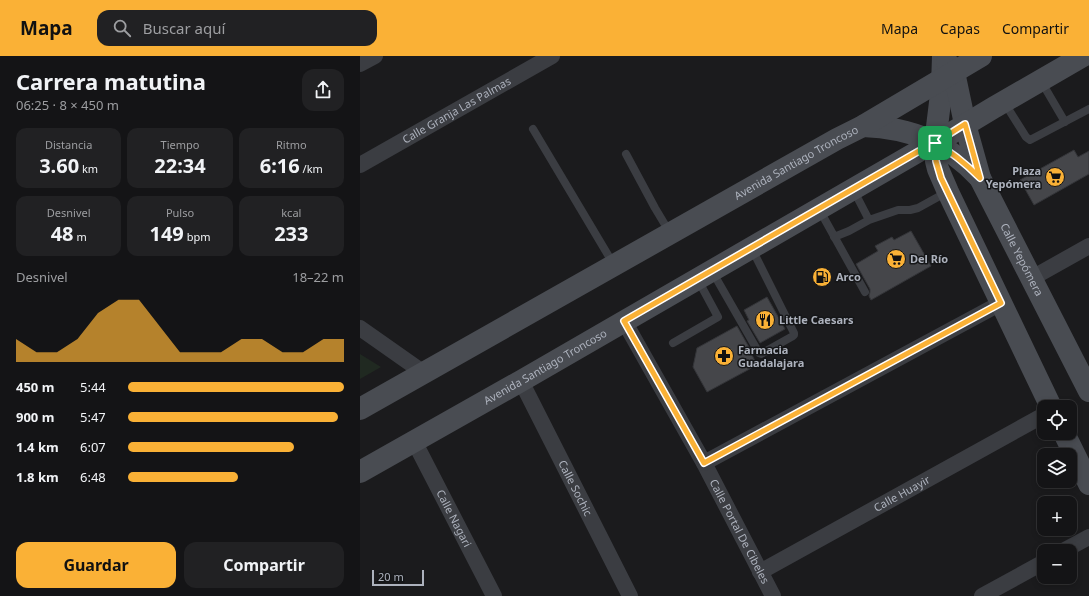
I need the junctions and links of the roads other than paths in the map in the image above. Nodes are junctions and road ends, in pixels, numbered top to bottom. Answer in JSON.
{"nodes":[{"id":1,"x":375,"y":56,"type":"edge"},
{"id":2,"x":552,"y":56,"type":"edge"},
{"id":3,"x":981,"y":56,"type":"edge"},
{"id":4,"x":1083,"y":56,"type":"edge"},
{"id":5,"x":360,"y":64,"type":"edge"},
{"id":6,"x":946,"y":66,"type":"edge"},
{"id":7,"x":1041,"y":80,"type":"junction"},
{"id":8,"x":1004,"y":102,"type":"junction"},
{"id":9,"x":1089,"y":109,"type":"edge"},
{"id":10,"x":1065,"y":122,"type":"junction"},
{"id":11,"x":965,"y":124,"type":"junction"},
{"id":12,"x":863,"y":126,"type":"junction"},
{"id":13,"x":534,"y":129,"type":"dead end"},
{"id":14,"x":935,"y":143,"type":"junction"},
{"id":15,"x":626,"y":154,"type":"dead end"},
{"id":16,"x":360,"y":165,"type":"edge"},
{"id":17,"x":980,"y":178,"type":"junction"},
{"id":18,"x":853,"y":189,"type":"junction"},
{"id":19,"x":948,"y":192,"type":"junction"},
{"id":20,"x":819,"y":209,"type":"junction"},
{"id":21,"x":869,"y":220,"type":"junction"},
{"id":22,"x":671,"y":233,"type":"junction"},
{"id":23,"x":834,"y":237,"type":"junction"},
{"id":24,"x":1089,"y":246,"type":"edge"},
{"id":25,"x":752,"y":247,"type":"junction"},
{"id":26,"x":614,"y":265,"type":"junction"},
{"id":27,"x":705,"y":275,"type":"junction"},
{"id":28,"x":1032,"y":278,"type":"junction"},
{"id":29,"x":864,"y":292,"type":"dead end"},
{"id":30,"x":1001,"y":303,"type":"junction"},
{"id":31,"x":624,"y":321,"type":"junction"},
{"id":32,"x":360,"y":328,"type":"edge"},
{"id":33,"x":673,"y":343,"type":"dead end"},
{"id":34,"x":424,"y":373,"type":"junction"},
{"id":35,"x":521,"y":381,"type":"junction"},
{"id":36,"x":1089,"y":390,"type":"edge"},
{"id":37,"x":1048,"y":400,"type":"edge"},
{"id":38,"x":360,"y":409,"type":"edge"},
{"id":39,"x":1037,"y":419,"type":"edge"},
{"id":40,"x":1067,"y":440,"type":"edge"},
{"id":41,"x":414,"y":441,"type":"junction"},
{"id":42,"x":704,"y":463,"type":"junction"},
{"id":43,"x":360,"y":472,"type":"edge"},
{"id":44,"x":1089,"y":484,"type":"edge"},
{"id":45,"x":1089,"y":537,"type":"edge"},
{"id":46,"x":1076,"y":544,"type":"edge"},
{"id":47,"x":1037,"y":566,"type":"edge"},
{"id":48,"x":760,"y":572,"type":"junction"},
{"id":49,"x":494,"y":596,"type":"edge"},
{"id":50,"x":630,"y":596,"type":"edge"},
{"id":51,"x":772,"y":596,"type":"edge"},
{"id":52,"x":982,"y":596,"type":"edge"}],
"edges":[{"from":1,"to":5,"type":"street"},
{"from":2,"to":16,"type":"street","name":"Calle Granja Las Palmas"},
{"from":3,"to":6,"type":"main road","name":"Avenida Santiago Troncoso"},
{"from":4,"to":7,"type":"main road","name":"Avenida Santiago Troncoso"},
{"from":6,"to":11,"type":"main road","name":"Calle Yepómera"},
{"from":6,"to":12,"type":"main road","name":"Avenida Santiago Troncoso"},
{"from":6,"to":14,"type":"main road"},
{"from":7,"to":8,"type":"main road","name":"Avenida Santiago Troncoso"},
{"from":7,"to":10,"type":"lane"},
{"from":8,"to":10,"type":"lane"},
{"from":8,"to":11,"type":"main road","name":"Avenida Santiago Troncoso"},
{"from":9,"to":10,"type":"lane"},
{"from":11,"to":14,"type":"main road","name":"Avenida Santiago Troncoso"},
{"from":11,"to":17,"type":"main road","name":"Calle Yepómera"},
{"from":12,"to":14,"type":"main road"},
{"from":12,"to":22,"type":"main road","name":"Avenida Santiago Troncoso"},
{"from":13,"to":26,"type":"lane"},
{"from":14,"to":17,"type":"main road"},
{"from":14,"to":18,"type":"main road","name":"Avenida Santiago Troncoso"},
{"from":14,"to":19,"type":"main road"},
{"from":15,"to":22,"type":"lane"},
{"from":17,"to":28,"type":"main road","name":"Calle Yepómera"},
{"from":18,"to":20,"type":"main road","name":"Avenida Santiago Troncoso"},
{"from":18,"to":21,"type":"lane"},
{"from":19,"to":21,"type":"lane"},
{"from":19,"to":30,"type":"main road"},
{"from":20,"to":23,"type":"lane"},
{"from":20,"to":25,"type":"main road","name":"Avenida Santiago Troncoso"},
{"from":21,"to":23,"type":"lane"},
{"from":22,"to":26,"type":"main road","name":"Avenida Santiago Troncoso"},
{"from":23,"to":29,"type":"lane"},
{"from":24,"to":28,"type":"street"},
{"from":25,"to":27,"type":"main road","name":"Avenida Santiago Troncoso"},
{"from":25,"to":27,"type":"lane"},
{"from":26,"to":34,"type":"main road","name":"Avenida Santiago Troncoso"},
{"from":27,"to":31,"type":"main road","name":"Avenida Santiago Troncoso"},
{"from":27,"to":33,"type":"lane"},
{"from":28,"to":36,"type":"main road","name":"Calle Yepómera"},
{"from":30,"to":37,"type":"main road"},
{"from":30,"to":42,"type":"street"},
{"from":31,"to":35,"type":"main road","name":"Avenida Santiago Troncoso"},
{"from":31,"to":42,"type":"street","name":"Calle Portal De Cibeles"},
{"from":32,"to":34,"type":"street"},
{"from":34,"to":38,"type":"main road","name":"Avenida Santiago Troncoso"},
{"from":35,"to":41,"type":"main road","name":"Avenida Santiago Troncoso"},
{"from":35,"to":50,"type":"street","name":"Calle Sochic"},
{"from":39,"to":48,"type":"street","name":"Calle Huayir"},
{"from":40,"to":44,"type":"main road"},
{"from":41,"to":43,"type":"main road","name":"Avenida Santiago Troncoso"},
{"from":41,"to":49,"type":"street","name":"Calle Nagari"},
{"from":42,"to":48,"type":"street","name":"Calle Portal De Cibeles"},
{"from":45,"to":46,"type":"street"},
{"from":47,"to":52,"type":"street"},
{"from":48,"to":51,"type":"street","name":"Calle Portal De Cibeles"}]}
